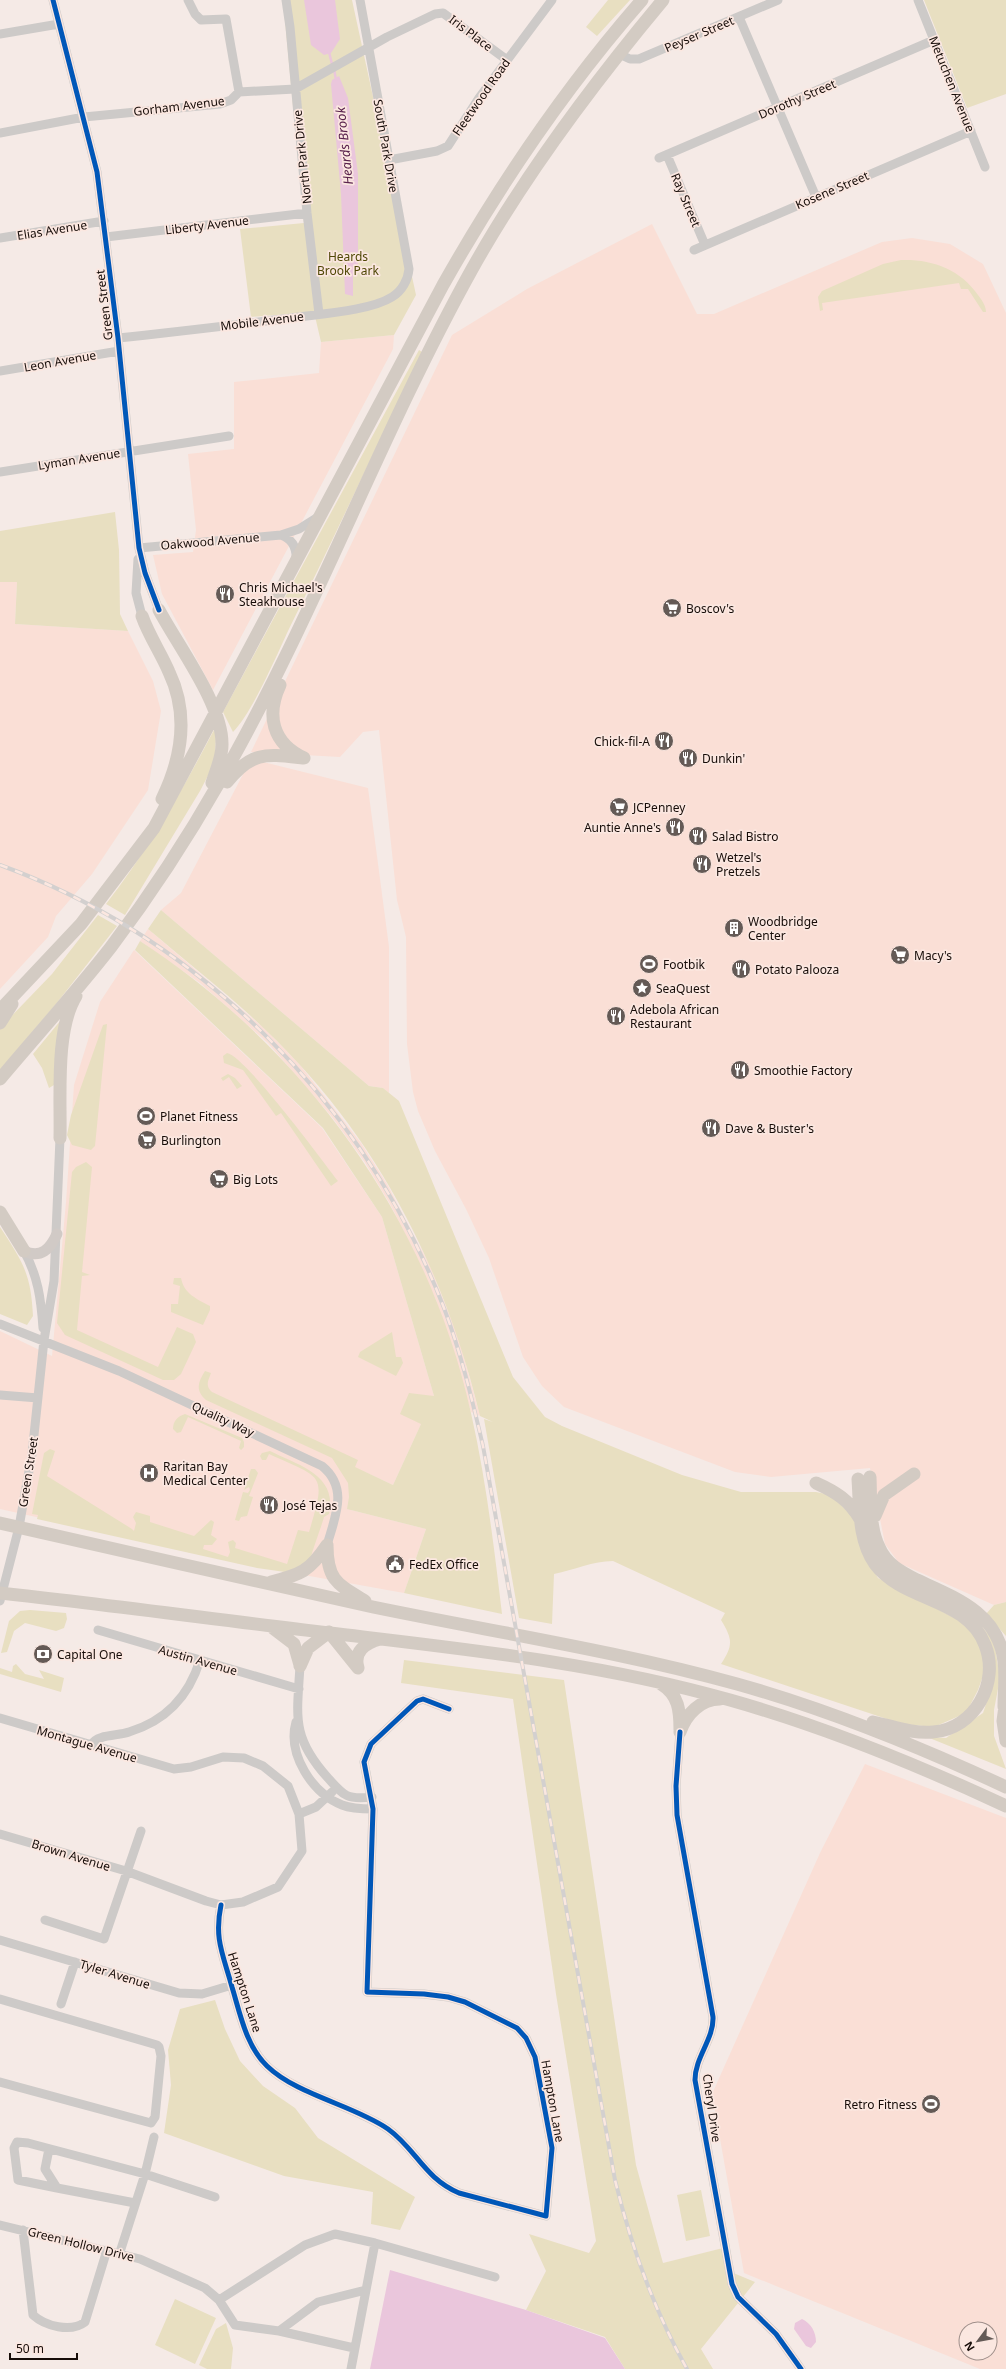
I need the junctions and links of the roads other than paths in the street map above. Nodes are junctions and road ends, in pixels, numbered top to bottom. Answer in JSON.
{"nodes":[{"id":1,"x":53,"y":0,"type":"edge"},
{"id":2,"x":188,"y":0,"type":"edge"},
{"id":3,"x":286,"y":0,"type":"edge"},
{"id":4,"x":360,"y":0,"type":"edge"},
{"id":5,"x":552,"y":0,"type":"edge"},
{"id":6,"x":642,"y":0,"type":"edge"},
{"id":7,"x":663,"y":0,"type":"edge"},
{"id":8,"x":778,"y":0,"type":"edge"},
{"id":9,"x":918,"y":0,"type":"edge"},
{"id":10,"x":739,"y":17,"type":"junction"},
{"id":11,"x":59,"y":24,"type":"junction"},
{"id":12,"x":0,"y":34,"type":"edge"},
{"id":13,"x":934,"y":40,"type":"junction"},
{"id":14,"x":369,"y":48,"type":"junction"},
{"id":15,"x":619,"y":54,"type":"junction"},
{"id":16,"x":507,"y":60,"type":"junction"},
{"id":17,"x":295,"y":89,"type":"junction"},
{"id":18,"x":239,"y":92,"type":"junction"},
{"id":19,"x":778,"y":107,"type":"junction"},
{"id":20,"x":84,"y":117,"type":"junction"},
{"id":21,"x":971,"y":131,"type":"junction"},
{"id":22,"x":0,"y":133,"type":"edge"},
{"id":23,"x":663,"y":156,"type":"joint"},
{"id":24,"x":389,"y":160,"type":"junction"},
{"id":25,"x":985,"y":167,"type":"dead end"},
{"id":26,"x":816,"y":197,"type":"junction"},
{"id":27,"x":307,"y":213,"type":"junction"},
{"id":28,"x":104,"y":221,"type":"junction"},
{"id":29,"x":106,"y":237,"type":"junction"},
{"id":30,"x":0,"y":238,"type":"edge"},
{"id":31,"x":705,"y":245,"type":"junction"},
{"id":32,"x":694,"y":250,"type":"dead end"},
{"id":33,"x":400,"y":290,"type":"joint"},
{"id":34,"x":319,"y":314,"type":"junction"},
{"id":35,"x":118,"y":338,"type":"junction"},
{"id":36,"x":119,"y":350,"type":"junction"},
{"id":37,"x":0,"y":371,"type":"edge"},
{"id":38,"x":230,"y":436,"type":"dead end"},
{"id":39,"x":130,"y":450,"type":"junction"},
{"id":40,"x":0,"y":472,"type":"edge"},
{"id":41,"x":322,"y":512,"type":"junction"},
{"id":42,"x":280,"y":535,"type":"junction"},
{"id":43,"x":139,"y":548,"type":"junction"},
{"id":44,"x":296,"y":562,"type":"junction"},
{"id":45,"x":159,"y":610,"type":"joint"},
{"id":46,"x":142,"y":616,"type":"joint"},
{"id":47,"x":300,"y":624,"type":"junction"},
{"id":48,"x":202,"y":811,"type":"junction"},
{"id":49,"x":113,"y":884,"type":"junction"},
{"id":50,"x":94,"y":969,"type":"junction"},
{"id":51,"x":26,"y":983,"type":"junction"},
{"id":52,"x":0,"y":1010,"type":"edge"},
{"id":53,"x":0,"y":1023,"type":"edge"},
{"id":54,"x":0,"y":1079,"type":"edge"},
{"id":55,"x":60,"y":1138,"type":"joint"},
{"id":56,"x":0,"y":1212,"type":"edge"},
{"id":57,"x":57,"y":1234,"type":"junction"},
{"id":58,"x":24,"y":1251,"type":"junction"},
{"id":59,"x":0,"y":1324,"type":"edge"},
{"id":60,"x":44,"y":1340,"type":"junction"},
{"id":61,"x":0,"y":1396,"type":"edge"},
{"id":62,"x":38,"y":1398,"type":"junction"},
{"id":63,"x":914,"y":1474,"type":"dead end"},
{"id":64,"x":864,"y":1478,"type":"dead end"},
{"id":65,"x":816,"y":1483,"type":"dead end"},
{"id":66,"x":867,"y":1521,"type":"junction"},
{"id":67,"x":0,"y":1523,"type":"edge"},
{"id":68,"x":19,"y":1528,"type":"junction"},
{"id":69,"x":327,"y":1545,"type":"junction"},
{"id":70,"x":266,"y":1583,"type":"junction"},
{"id":71,"x":1,"y":1596,"type":"edge"},
{"id":72,"x":373,"y":1606,"type":"junction"},
{"id":73,"x":268,"y":1625,"type":"junction"},
{"id":74,"x":98,"y":1630,"type":"dead end"},
{"id":75,"x":329,"y":1632,"type":"junction"},
{"id":76,"x":382,"y":1639,"type":"junction"},
{"id":77,"x":200,"y":1660,"type":"junction"},
{"id":78,"x":300,"y":1666,"type":"junction"},
{"id":79,"x":658,"y":1682,"type":"junction"},
{"id":80,"x":299,"y":1689,"type":"junction"},
{"id":81,"x":727,"y":1699,"type":"junction"},
{"id":82,"x":1005,"y":1703,"type":"edge"},
{"id":83,"x":449,"y":1709,"type":"dead end"},
{"id":84,"x":830,"y":1713,"type":"junction"},
{"id":85,"x":297,"y":1717,"type":"junction"},
{"id":86,"x":0,"y":1718,"type":"edge"},
{"id":87,"x":680,"y":1732,"type":"junction"},
{"id":88,"x":1006,"y":1741,"type":"edge"},
{"id":89,"x":92,"y":1744,"type":"junction"},
{"id":90,"x":313,"y":1760,"type":"junction"},
{"id":91,"x":302,"y":1768,"type":"junction"},
{"id":92,"x":336,"y":1787,"type":"junction"},
{"id":93,"x":1006,"y":1787,"type":"edge"},
{"id":94,"x":328,"y":1796,"type":"junction"},
{"id":95,"x":372,"y":1797,"type":"junction"},
{"id":96,"x":1006,"y":1806,"type":"edge"},
{"id":97,"x":374,"y":1809,"type":"junction"},
{"id":98,"x":299,"y":1814,"type":"junction"},
{"id":99,"x":142,"y":1831,"type":"dead end"},
{"id":100,"x":0,"y":1834,"type":"edge"},
{"id":101,"x":126,"y":1871,"type":"junction"},
{"id":102,"x":221,"y":1905,"type":"junction"},
{"id":103,"x":45,"y":1920,"type":"dead end"},
{"id":104,"x":0,"y":1940,"type":"edge"},
{"id":105,"x":75,"y":1962,"type":"junction"},
{"id":106,"x":232,"y":1985,"type":"junction"},
{"id":107,"x":0,"y":1999,"type":"edge"},
{"id":108,"x":62,"y":2004,"type":"dead end"},
{"id":109,"x":0,"y":2082,"type":"edge"},
{"id":110,"x":154,"y":2137,"type":"dead end"},
{"id":111,"x":49,"y":2149,"type":"junction"},
{"id":112,"x":145,"y":2174,"type":"junction"},
{"id":113,"x":57,"y":2188,"type":"junction"},
{"id":114,"x":215,"y":2197,"type":"dead end"},
{"id":115,"x":135,"y":2203,"type":"junction"},
{"id":116,"x":0,"y":2225,"type":"edge"},
{"id":117,"x":23,"y":2230,"type":"junction"},
{"id":118,"x":375,"y":2243,"type":"junction"},
{"id":119,"x":107,"y":2250,"type":"junction"},
{"id":120,"x":120,"y":2252,"type":"junction"},
{"id":121,"x":495,"y":2277,"type":"dead end"},
{"id":122,"x":366,"y":2290,"type":"junction"},
{"id":123,"x":219,"y":2300,"type":"junction"},
{"id":124,"x":278,"y":2331,"type":"junction"},
{"id":125,"x":354,"y":2348,"type":"junction"},
{"id":126,"x":351,"y":2369,"type":"edge"},
{"id":127,"x":802,"y":2369,"type":"edge"}],
"edges":[{"from":1,"to":11,"type":"street","name":"Green Street"},
{"from":2,"to":18,"type":"street"},
{"from":3,"to":17,"type":"street","name":"North Park Drive"},
{"from":4,"to":14,"type":"street","name":"South Park Drive"},
{"from":5,"to":16,"type":"street","name":"Fleetwood Road"},
{"from":6,"to":41,"type":"highway"},
{"from":7,"to":15,"type":"highway"},
{"from":8,"to":10,"type":"street","name":"Peyser Street"},
{"from":9,"to":13,"type":"street","name":"Metuchen Avenue"},
{"from":10,"to":15,"type":"street","name":"Peyser Street"},
{"from":10,"to":19,"type":"street"},
{"from":11,"to":12,"type":"street"},
{"from":11,"to":20,"type":"street","name":"Green Street"},
{"from":13,"to":19,"type":"street","name":"Dorothy Street"},
{"from":13,"to":21,"type":"street","name":"Metuchen Avenue"},
{"from":14,"to":16,"type":"street","name":"Iris Place"},
{"from":14,"to":17,"type":"street","name":"Gorham Avenue"},
{"from":14,"to":24,"type":"street","name":"South Park Drive"},
{"from":15,"to":47,"type":"highway"},
{"from":16,"to":24,"type":"street","name":"Fleetwood Road"},
{"from":17,"to":18,"type":"street","name":"Gorham Avenue"},
{"from":17,"to":27,"type":"street","name":"North Park Drive"},
{"from":18,"to":20,"type":"street","name":"Gorham Avenue"},
{"from":19,"to":23,"type":"street","name":"Dorothy Street"},
{"from":19,"to":26,"type":"street"},
{"from":20,"to":22,"type":"street","name":"Gorham Avenue"},
{"from":20,"to":28,"type":"street","name":"Green Street"},
{"from":21,"to":25,"type":"street","name":"Metuchen Avenue"},
{"from":21,"to":26,"type":"street","name":"Kosene Street"},
{"from":23,"to":31,"type":"street","name":"Ray Street"},
{"from":24,"to":33,"type":"street","name":"South Park Drive"},
{"from":26,"to":31,"type":"street","name":"Kosene Street"},
{"from":27,"to":29,"type":"street","name":"Liberty Avenue"},
{"from":27,"to":34,"type":"street","name":"North Park Drive"},
{"from":28,"to":29,"type":"street","name":"Green Street"},
{"from":28,"to":30,"type":"street","name":"Elias Avenue"},
{"from":29,"to":35,"type":"street","name":"Green Street"},
{"from":31,"to":32,"type":"street","name":"Kosene Street"},
{"from":33,"to":34,"type":"street","name":"Mobile Avenue"},
{"from":34,"to":35,"type":"street","name":"Mobile Avenue"},
{"from":35,"to":36,"type":"street","name":"Green Street"},
{"from":36,"to":37,"type":"street","name":"Leon Avenue"},
{"from":36,"to":39,"type":"street","name":"Green Street"},
{"from":38,"to":39,"type":"street","name":"Lyman Avenue"},
{"from":39,"to":40,"type":"street","name":"Lyman Avenue"},
{"from":39,"to":43,"type":"street","name":"Green Street"},
{"from":41,"to":42,"type":"street","name":"Oakwood Avenue"},
{"from":41,"to":44,"type":"highway"},
{"from":42,"to":43,"type":"street","name":"Oakwood Avenue"},
{"from":42,"to":44,"type":"street"},
{"from":43,"to":45,"type":"street","name":"Green Street"},
{"from":43,"to":46,"type":"street","name":"Green Street"},
{"from":44,"to":49,"type":"highway"},
{"from":45,"to":48,"type":"highway"},
{"from":46,"to":49,"type":"highway"},
{"from":47,"to":48,"type":"highway"},
{"from":47,"to":48,"type":"highway"},
{"from":48,"to":50,"type":"highway"},
{"from":49,"to":51,"type":"highway"},
{"from":50,"to":54,"type":"highway"},
{"from":50,"to":55,"type":"highway"},
{"from":51,"to":52,"type":"highway"},
{"from":51,"to":53,"type":"highway"},
{"from":55,"to":57,"type":"street","name":"Green Street"},
{"from":56,"to":58,"type":"highway"},
{"from":57,"to":58,"type":"main road"},
{"from":57,"to":60,"type":"street","name":"Green Street"},
{"from":58,"to":60,"type":"street","name":"Green Street"},
{"from":59,"to":60,"type":"street","name":"Quality Way"},
{"from":60,"to":62,"type":"street","name":"Green Street"},
{"from":60,"to":69,"type":"street","name":"Quality Way"},
{"from":61,"to":62,"type":"street"},
{"from":62,"to":68,"type":"street","name":"Green Street"},
{"from":63,"to":66,"type":"highway"},
{"from":64,"to":66,"type":"highway"},
{"from":65,"to":66,"type":"highway"},
{"from":66,"to":82,"type":"highway"},
{"from":66,"to":84,"type":"highway"},
{"from":67,"to":68,"type":"highway"},
{"from":68,"to":70,"type":"highway"},
{"from":68,"to":71,"type":"street","name":"Green Street"},
{"from":69,"to":70,"type":"highway"},
{"from":69,"to":72,"type":"highway"},
{"from":70,"to":72,"type":"highway"},
{"from":71,"to":73,"type":"highway"},
{"from":72,"to":84,"type":"highway"},
{"from":73,"to":75,"type":"highway"},
{"from":73,"to":78,"type":"highway"},
{"from":74,"to":77,"type":"street","name":"Austin Avenue"},
{"from":75,"to":76,"type":"highway"},
{"from":75,"to":76,"type":"highway"},
{"from":75,"to":78,"type":"highway"},
{"from":76,"to":79,"type":"highway"},
{"from":77,"to":80,"type":"street","name":"Austin Avenue"},
{"from":77,"to":89,"type":"street"},
{"from":78,"to":80,"type":"street"},
{"from":79,"to":81,"type":"highway"},
{"from":79,"to":87,"type":"highway"},
{"from":80,"to":85,"type":"street"},
{"from":81,"to":87,"type":"highway"},
{"from":81,"to":96,"type":"highway"},
{"from":82,"to":88,"type":"highway"},
{"from":83,"to":95,"type":"street","name":"Hampton Lane"},
{"from":84,"to":93,"type":"highway"},
{"from":85,"to":90,"type":"street"},
{"from":85,"to":91,"type":"street"},
{"from":86,"to":89,"type":"street","name":"Montague Avenue"},
{"from":87,"to":127,"type":"street","name":"Cheryl Drive"},
{"from":89,"to":98,"type":"street","name":"Montague Avenue"},
{"from":90,"to":91,"type":"street"},
{"from":90,"to":92,"type":"street"},
{"from":91,"to":94,"type":"street"},
{"from":92,"to":94,"type":"street"},
{"from":92,"to":95,"type":"street"},
{"from":94,"to":97,"type":"street"},
{"from":94,"to":98,"type":"street"},
{"from":95,"to":97,"type":"street","name":"Hampton Lane"},
{"from":97,"to":106,"type":"street","name":"Hampton Lane"},
{"from":98,"to":102,"type":"street"},
{"from":99,"to":101,"type":"street"},
{"from":100,"to":101,"type":"street","name":"Brown Avenue"},
{"from":101,"to":102,"type":"street","name":"Brown Avenue"},
{"from":101,"to":103,"type":"street"},
{"from":102,"to":106,"type":"street","name":"Hampton Lane"},
{"from":104,"to":105,"type":"street","name":"Tyler Avenue"},
{"from":105,"to":106,"type":"street","name":"Tyler Avenue"},
{"from":105,"to":108,"type":"street"},
{"from":107,"to":109,"type":"street"},
{"from":110,"to":112,"type":"street"},
{"from":111,"to":112,"type":"street"},
{"from":111,"to":113,"type":"street"},
{"from":111,"to":113,"type":"street"},
{"from":112,"to":114,"type":"street"},
{"from":112,"to":115,"type":"street"},
{"from":113,"to":115,"type":"street"},
{"from":115,"to":120,"type":"street"},
{"from":116,"to":117,"type":"street","name":"Green Hollow Drive"},
{"from":117,"to":119,"type":"street","name":"Green Hollow Drive"},
{"from":117,"to":119,"type":"street"},
{"from":118,"to":121,"type":"street"},
{"from":118,"to":122,"type":"street"},
{"from":118,"to":123,"type":"street"},
{"from":119,"to":120,"type":"street","name":"Green Hollow Drive"},
{"from":120,"to":123,"type":"street","name":"Green Hollow Drive"},
{"from":122,"to":124,"type":"street"},
{"from":122,"to":125,"type":"street"},
{"from":123,"to":124,"type":"street","name":"Green Hollow Drive"},
{"from":124,"to":125,"type":"street"},
{"from":125,"to":126,"type":"street"}]}
